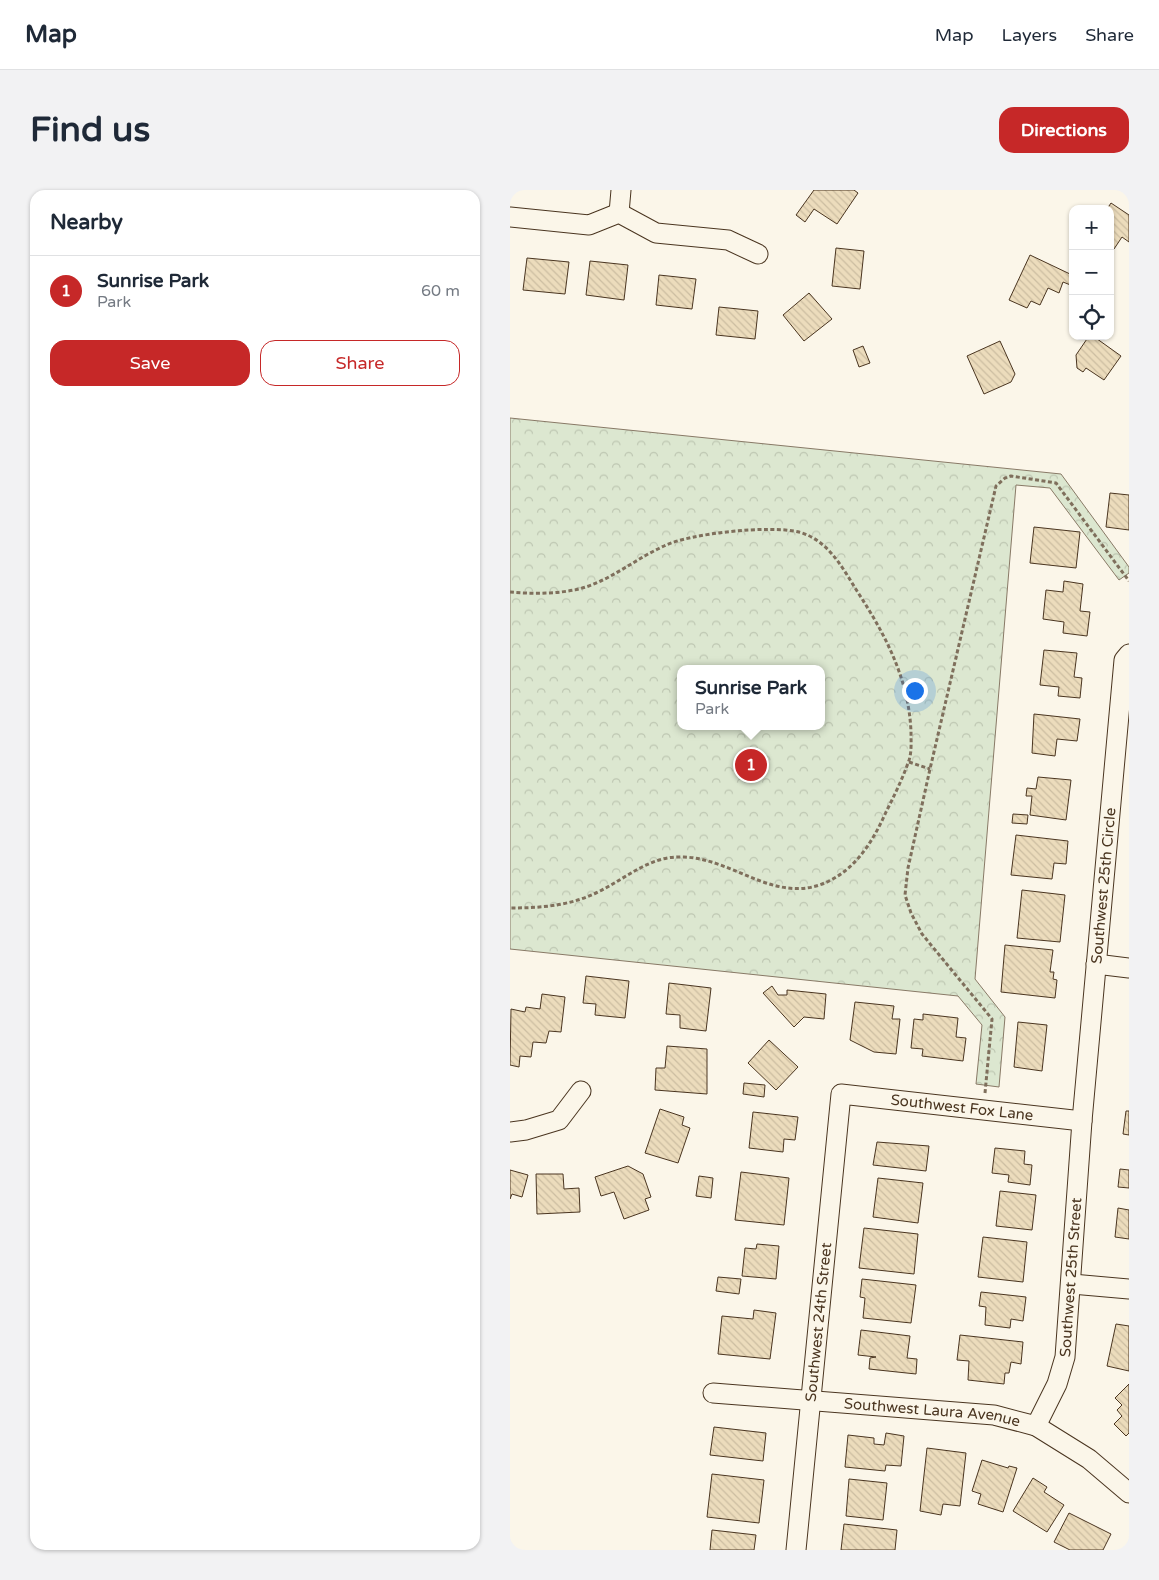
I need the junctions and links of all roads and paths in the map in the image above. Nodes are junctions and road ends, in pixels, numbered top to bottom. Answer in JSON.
{"nodes":[{"id":1,"x":621,"y":190,"type":"edge"},
{"id":2,"x":619,"y":213,"type":"junction"},
{"id":3,"x":510,"y":217,"type":"edge"},
{"id":4,"x":758,"y":254,"type":"dead end"},
{"id":5,"x":1129,"y":581,"type":"edge"},
{"id":6,"x":510,"y":592,"type":"edge"},
{"id":7,"x":1129,"y":654,"type":"edge"},
{"id":8,"x":909,"y":762,"type":"junction"},
{"id":9,"x":930,"y":769,"type":"junction"},
{"id":10,"x":510,"y":908,"type":"edge"},
{"id":11,"x":1096,"y":964,"type":"junction"},
{"id":12,"x":1129,"y":968,"type":"edge"},
{"id":13,"x":581,"y":1091,"type":"dead end"},
{"id":14,"x":841,"y":1094,"type":"joint"},
{"id":15,"x":984,"y":1108,"type":"junction"},
{"id":16,"x":1082,"y":1121,"type":"junction"},
{"id":17,"x":510,"y":1132,"type":"edge"},
{"id":18,"x":1072,"y":1284,"type":"junction"},
{"id":19,"x":1129,"y":1289,"type":"edge"},
{"id":20,"x":713,"y":1393,"type":"dead end"},
{"id":21,"x":810,"y":1399,"type":"junction"},
{"id":22,"x":1036,"y":1426,"type":"junction"},
{"id":23,"x":1129,"y":1492,"type":"edge"},
{"id":24,"x":796,"y":1550,"type":"edge"}],
"edges":[{"from":1,"to":2,"type":"street"},
{"from":2,"to":3,"type":"street"},
{"from":2,"to":4,"type":"street"},
{"from":5,"to":9,"type":"path"},
{"from":6,"to":8,"type":"path"},
{"from":7,"to":11,"type":"street","name":"Southwest 25th Circle"},
{"from":8,"to":9,"type":"path"},
{"from":8,"to":10,"type":"path"},
{"from":9,"to":15,"type":"path"},
{"from":11,"to":12,"type":"street"},
{"from":11,"to":16,"type":"street","name":"Southwest 25th Circle"},
{"from":13,"to":17,"type":"street"},
{"from":14,"to":15,"type":"street","name":"Southwest Fox Lane"},
{"from":14,"to":21,"type":"street","name":"Southwest 24th Street"},
{"from":15,"to":16,"type":"street","name":"Southwest Fox Lane"},
{"from":16,"to":18,"type":"street","name":"Southwest 25th Street"},
{"from":18,"to":19,"type":"street"},
{"from":18,"to":22,"type":"street","name":"Southwest 25th Street"},
{"from":20,"to":21,"type":"street","name":"Southwest Laura Avenue"},
{"from":21,"to":22,"type":"street","name":"Southwest Laura Avenue"},
{"from":21,"to":24,"type":"street","name":"Southwest 24th Street"},
{"from":22,"to":23,"type":"street","name":"Southwest Laura Avenue"}]}
